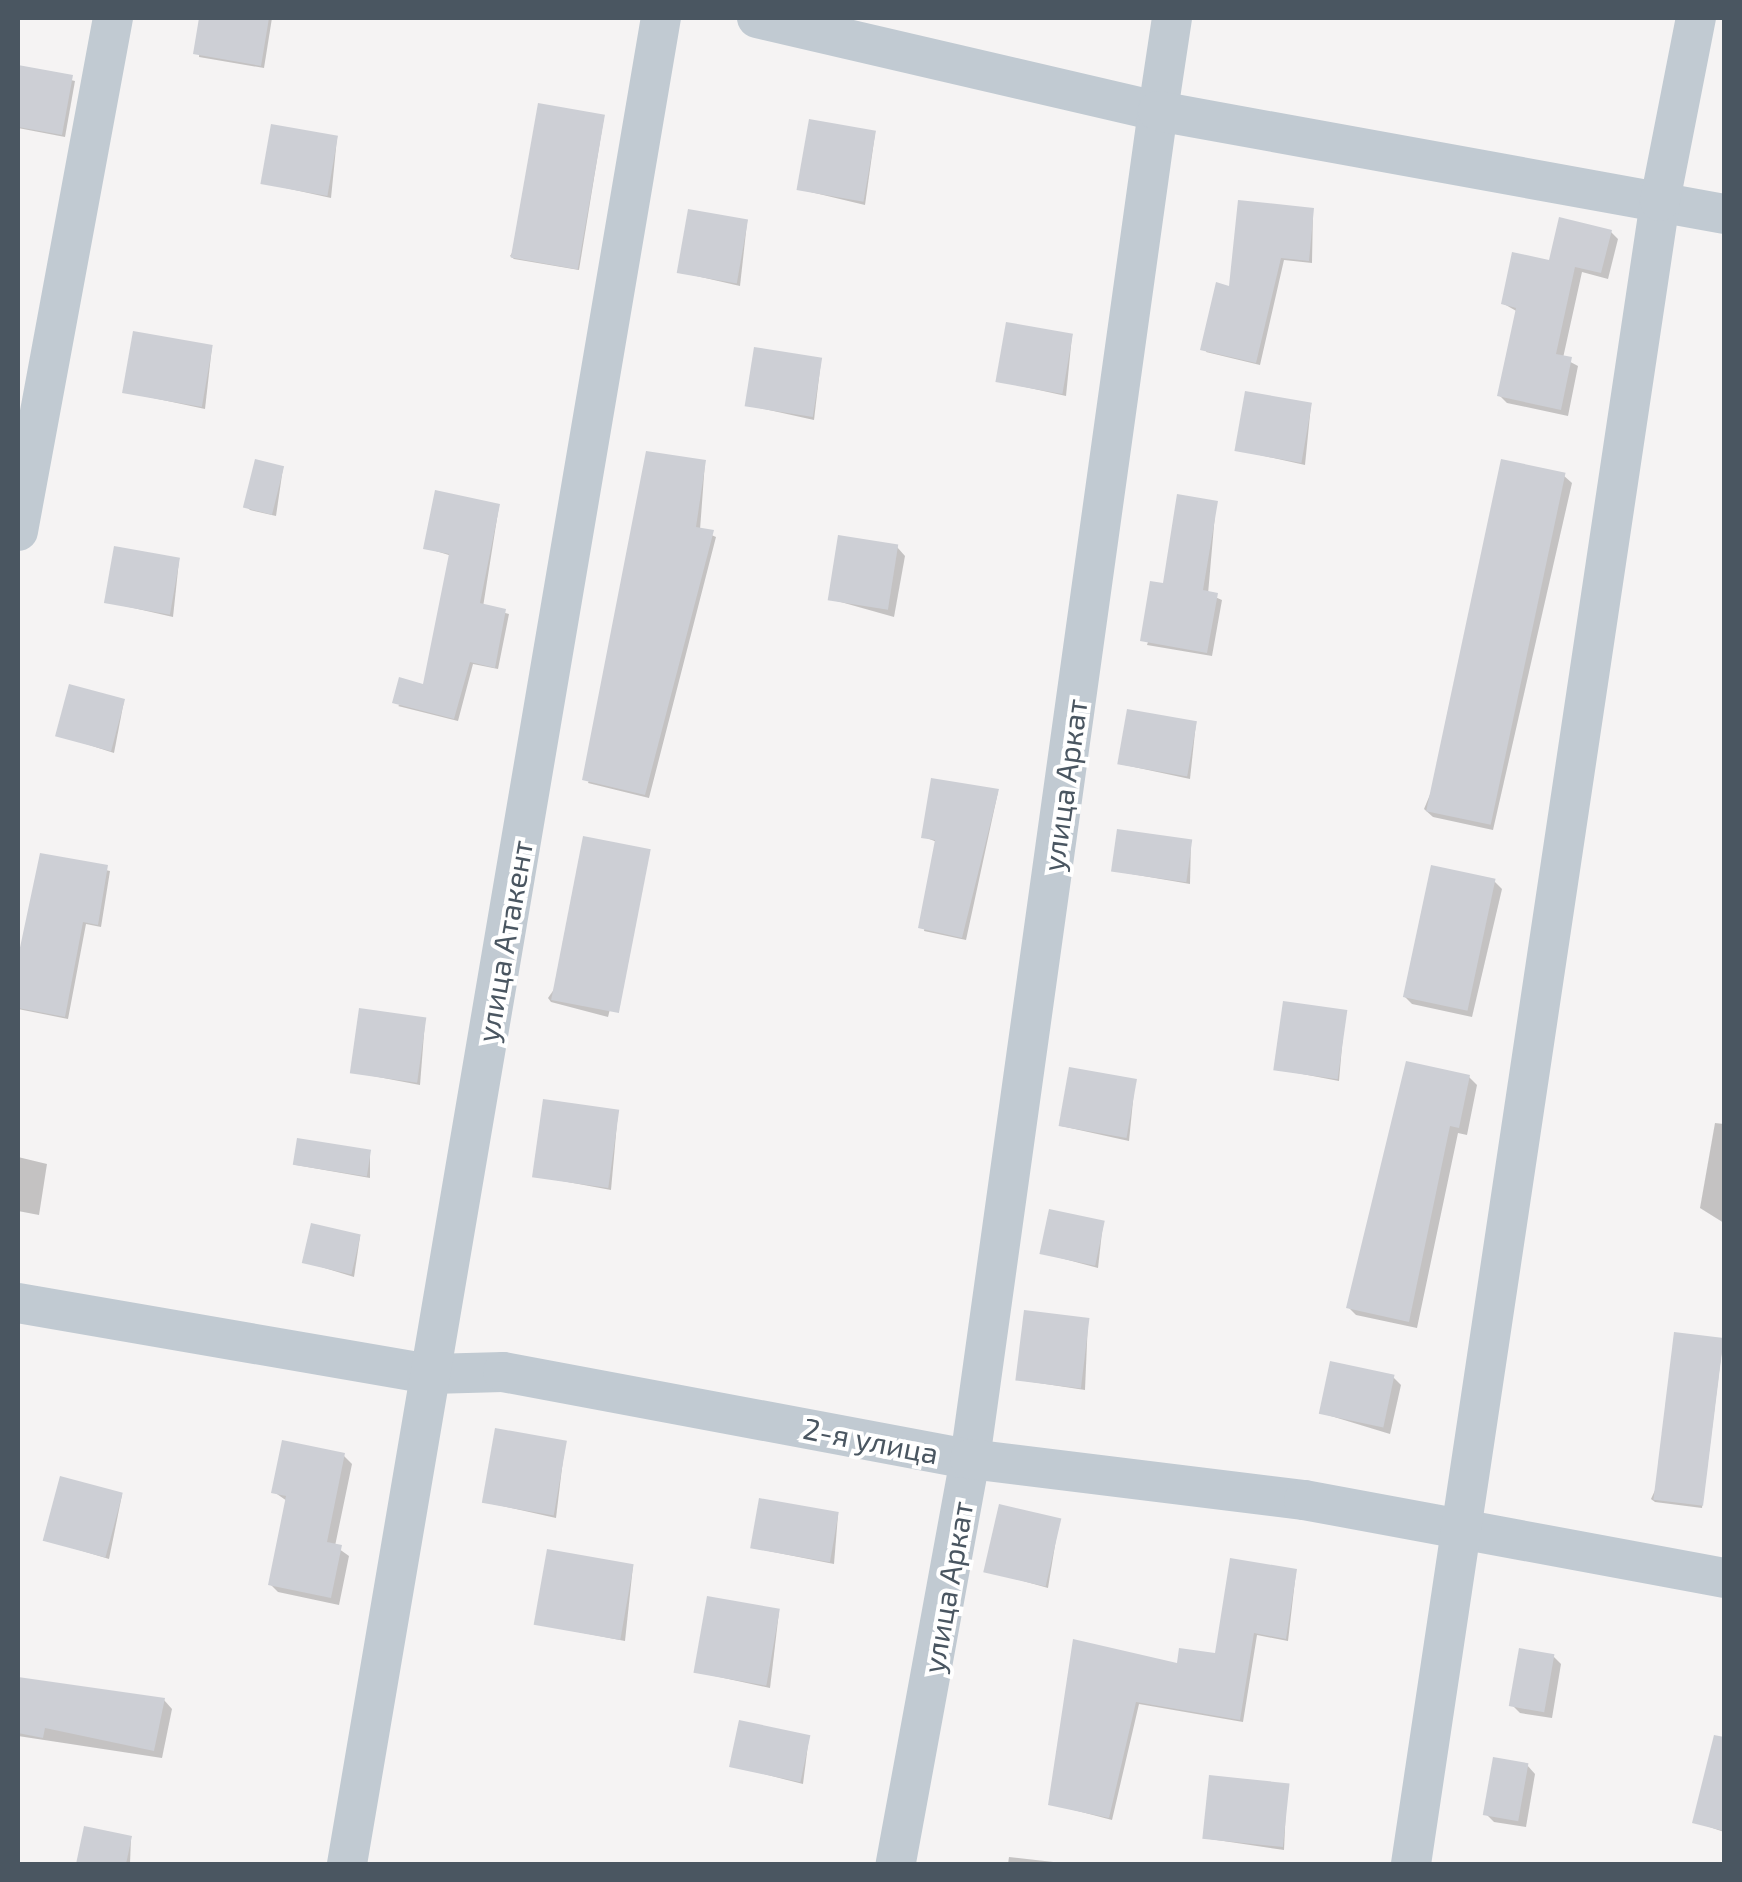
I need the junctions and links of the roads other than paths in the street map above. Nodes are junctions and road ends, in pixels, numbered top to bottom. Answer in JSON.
{"nodes":[{"id":1,"x":113,"y":18,"type":"edge"},
{"id":2,"x":661,"y":18,"type":"edge"},
{"id":3,"x":757,"y":18,"type":"edge"},
{"id":4,"x":1172,"y":18,"type":"edge"},
{"id":5,"x":1696,"y":18,"type":"edge"},
{"id":6,"x":1158,"y":111,"type":"junction"},
{"id":7,"x":1660,"y":202,"type":"junction"},
{"id":8,"x":1724,"y":214,"type":"edge"},
{"id":9,"x":18,"y":531,"type":"edge"},
{"id":10,"x":18,"y":1304,"type":"edge"},
{"id":11,"x":431,"y":1374,"type":"junction"},
{"id":12,"x":970,"y":1459,"type":"junction"},
{"id":13,"x":1459,"y":1535,"type":"junction"},
{"id":14,"x":1724,"y":1578,"type":"edge"},
{"id":15,"x":348,"y":1864,"type":"edge"},
{"id":16,"x":896,"y":1864,"type":"edge"},
{"id":17,"x":1410,"y":1864,"type":"edge"}],
"edges":[{"from":1,"to":9,"type":"street"},
{"from":2,"to":11,"type":"street","name":"улица Атакент"},
{"from":3,"to":6,"type":"street"},
{"from":4,"to":6,"type":"street","name":"улица Аркат"},
{"from":5,"to":7,"type":"street"},
{"from":6,"to":7,"type":"street"},
{"from":6,"to":12,"type":"street","name":"улица Аркат"},
{"from":7,"to":8,"type":"street"},
{"from":7,"to":13,"type":"street"},
{"from":10,"to":11,"type":"street","name":"2-я улица"},
{"from":11,"to":12,"type":"street","name":"2-я улица"},
{"from":11,"to":15,"type":"street","name":"улица Атакент"},
{"from":12,"to":13,"type":"street","name":"2-я улица"},
{"from":12,"to":16,"type":"street","name":"улица Аркат"},
{"from":13,"to":14,"type":"street","name":"2-я улица"},
{"from":13,"to":17,"type":"street"}]}
